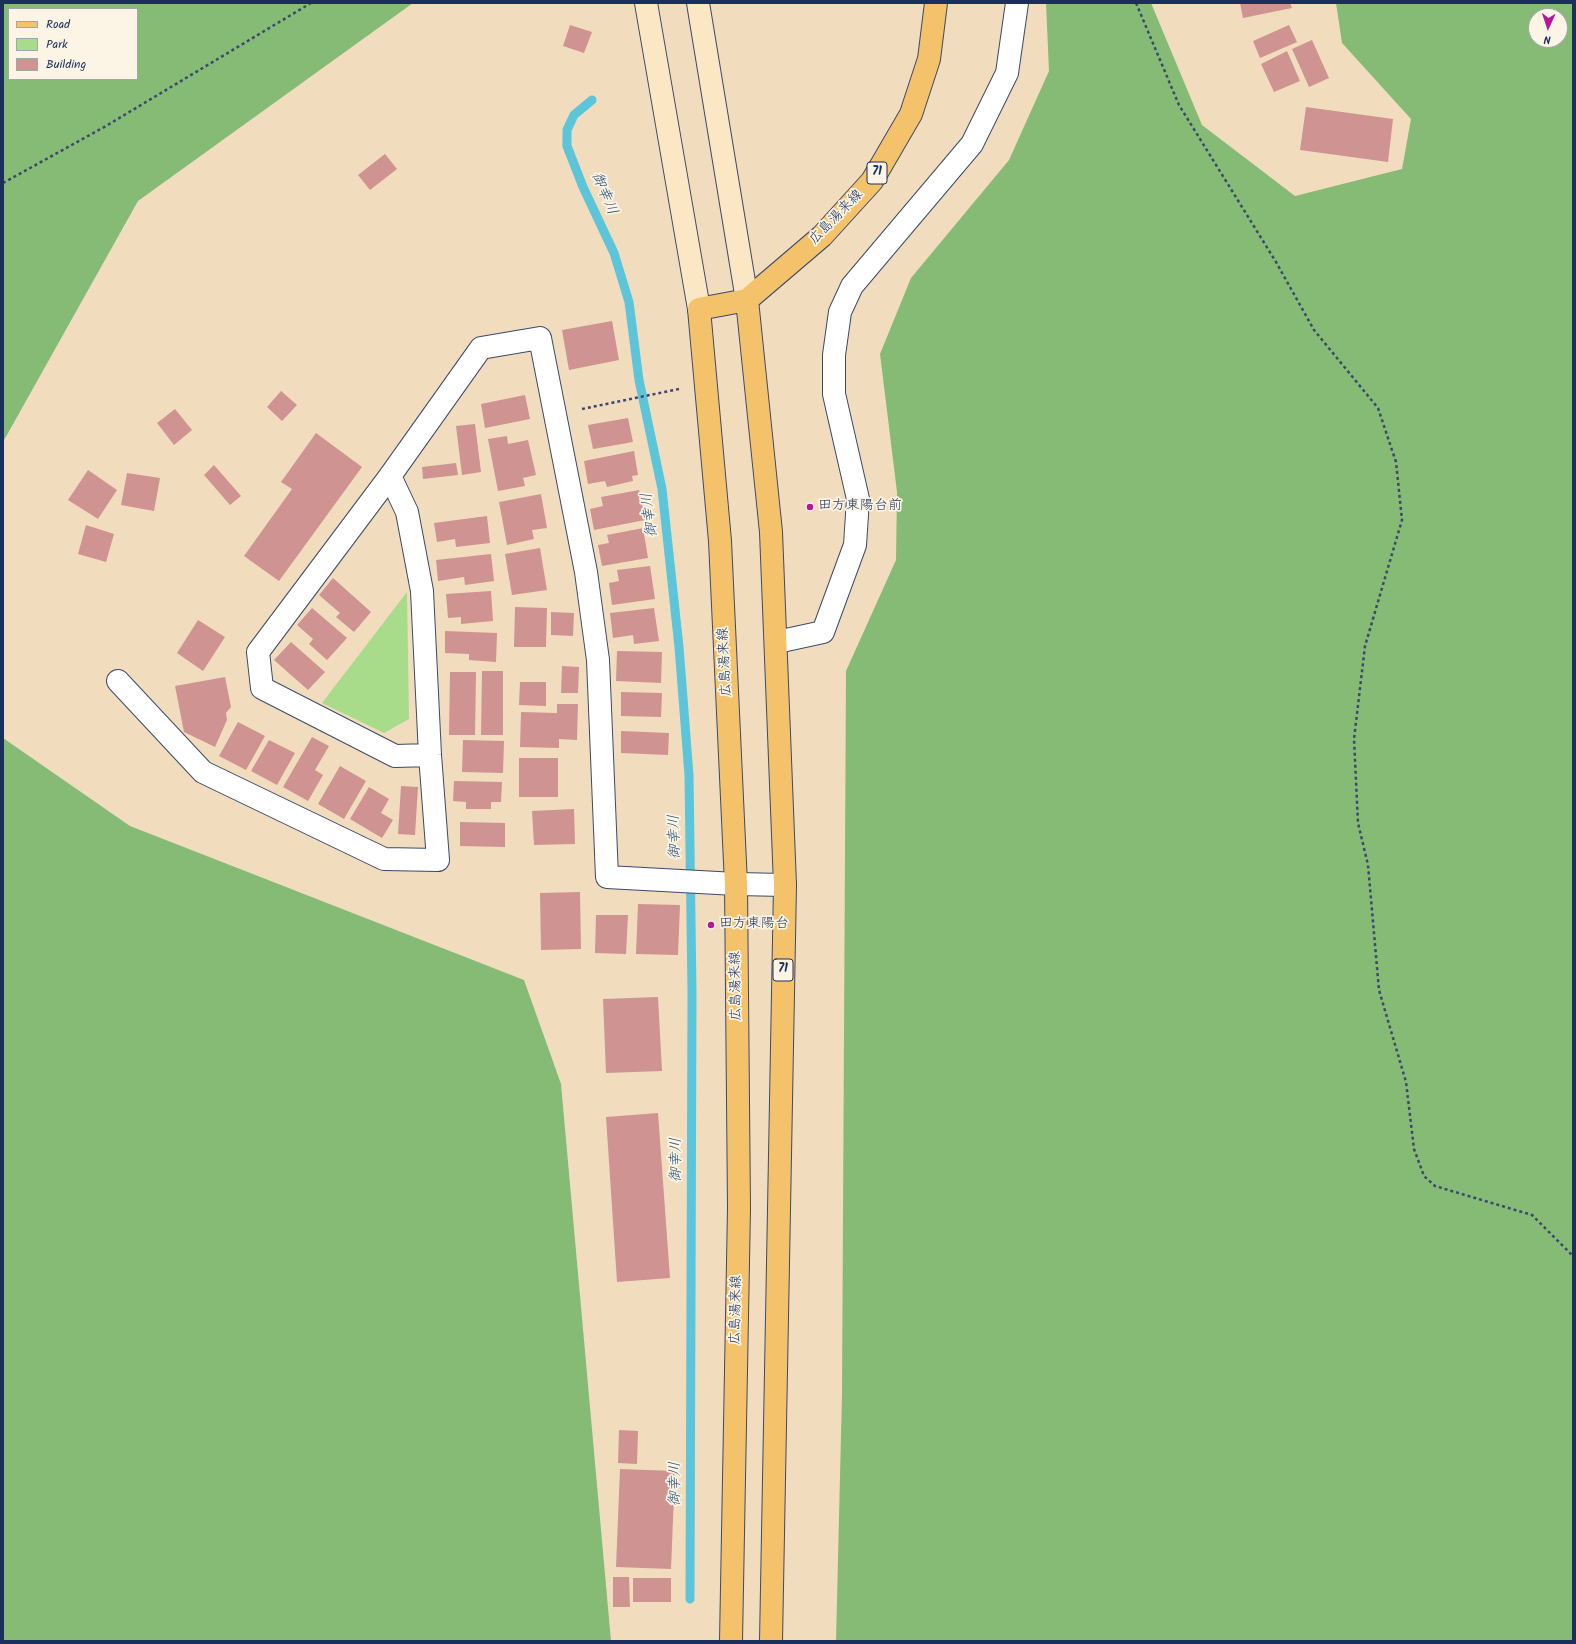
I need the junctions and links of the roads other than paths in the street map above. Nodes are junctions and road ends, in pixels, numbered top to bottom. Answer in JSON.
{"nodes":[{"id":1,"x":646,"y":3,"type":"edge"},
{"id":2,"x":698,"y":3,"type":"edge"},
{"id":3,"x":936,"y":3,"type":"edge"},
{"id":4,"x":1017,"y":3,"type":"edge"},
{"id":5,"x":747,"y":300,"type":"junction"},
{"id":6,"x":699,"y":309,"type":"junction"},
{"id":7,"x":390,"y":476,"type":"junction"},
{"id":8,"x":777,"y":642,"type":"junction"},
{"id":9,"x":118,"y":681,"type":"dead end"},
{"id":10,"x":430,"y":755,"type":"junction"},
{"id":11,"x":736,"y":884,"type":"junction"},
{"id":12,"x":785,"y":885,"type":"junction"},
{"id":13,"x":731,"y":1641,"type":"edge"},
{"id":14,"x":771,"y":1641,"type":"edge"}],
"edges":[{"from":1,"to":6,"type":"street"},
{"from":2,"to":5,"type":"street"},
{"from":3,"to":5,"type":"main road","name":"広島湯来線","number":"71"},
{"from":4,"to":8,"type":"street"},
{"from":5,"to":6,"type":"main road","name":"広島湯来線","number":"71"},
{"from":5,"to":8,"type":"main road","number":"71"},
{"from":6,"to":11,"type":"main road","name":"広島湯来線"},
{"from":7,"to":10,"type":"street"},
{"from":7,"to":10,"type":"street"},
{"from":7,"to":11,"type":"street"},
{"from":8,"to":12,"type":"main road","number":"71"},
{"from":9,"to":10,"type":"street"},
{"from":11,"to":12,"type":"street"},
{"from":11,"to":13,"type":"main road","name":"広島湯来線"},
{"from":12,"to":14,"type":"main road","number":"71"}]}
